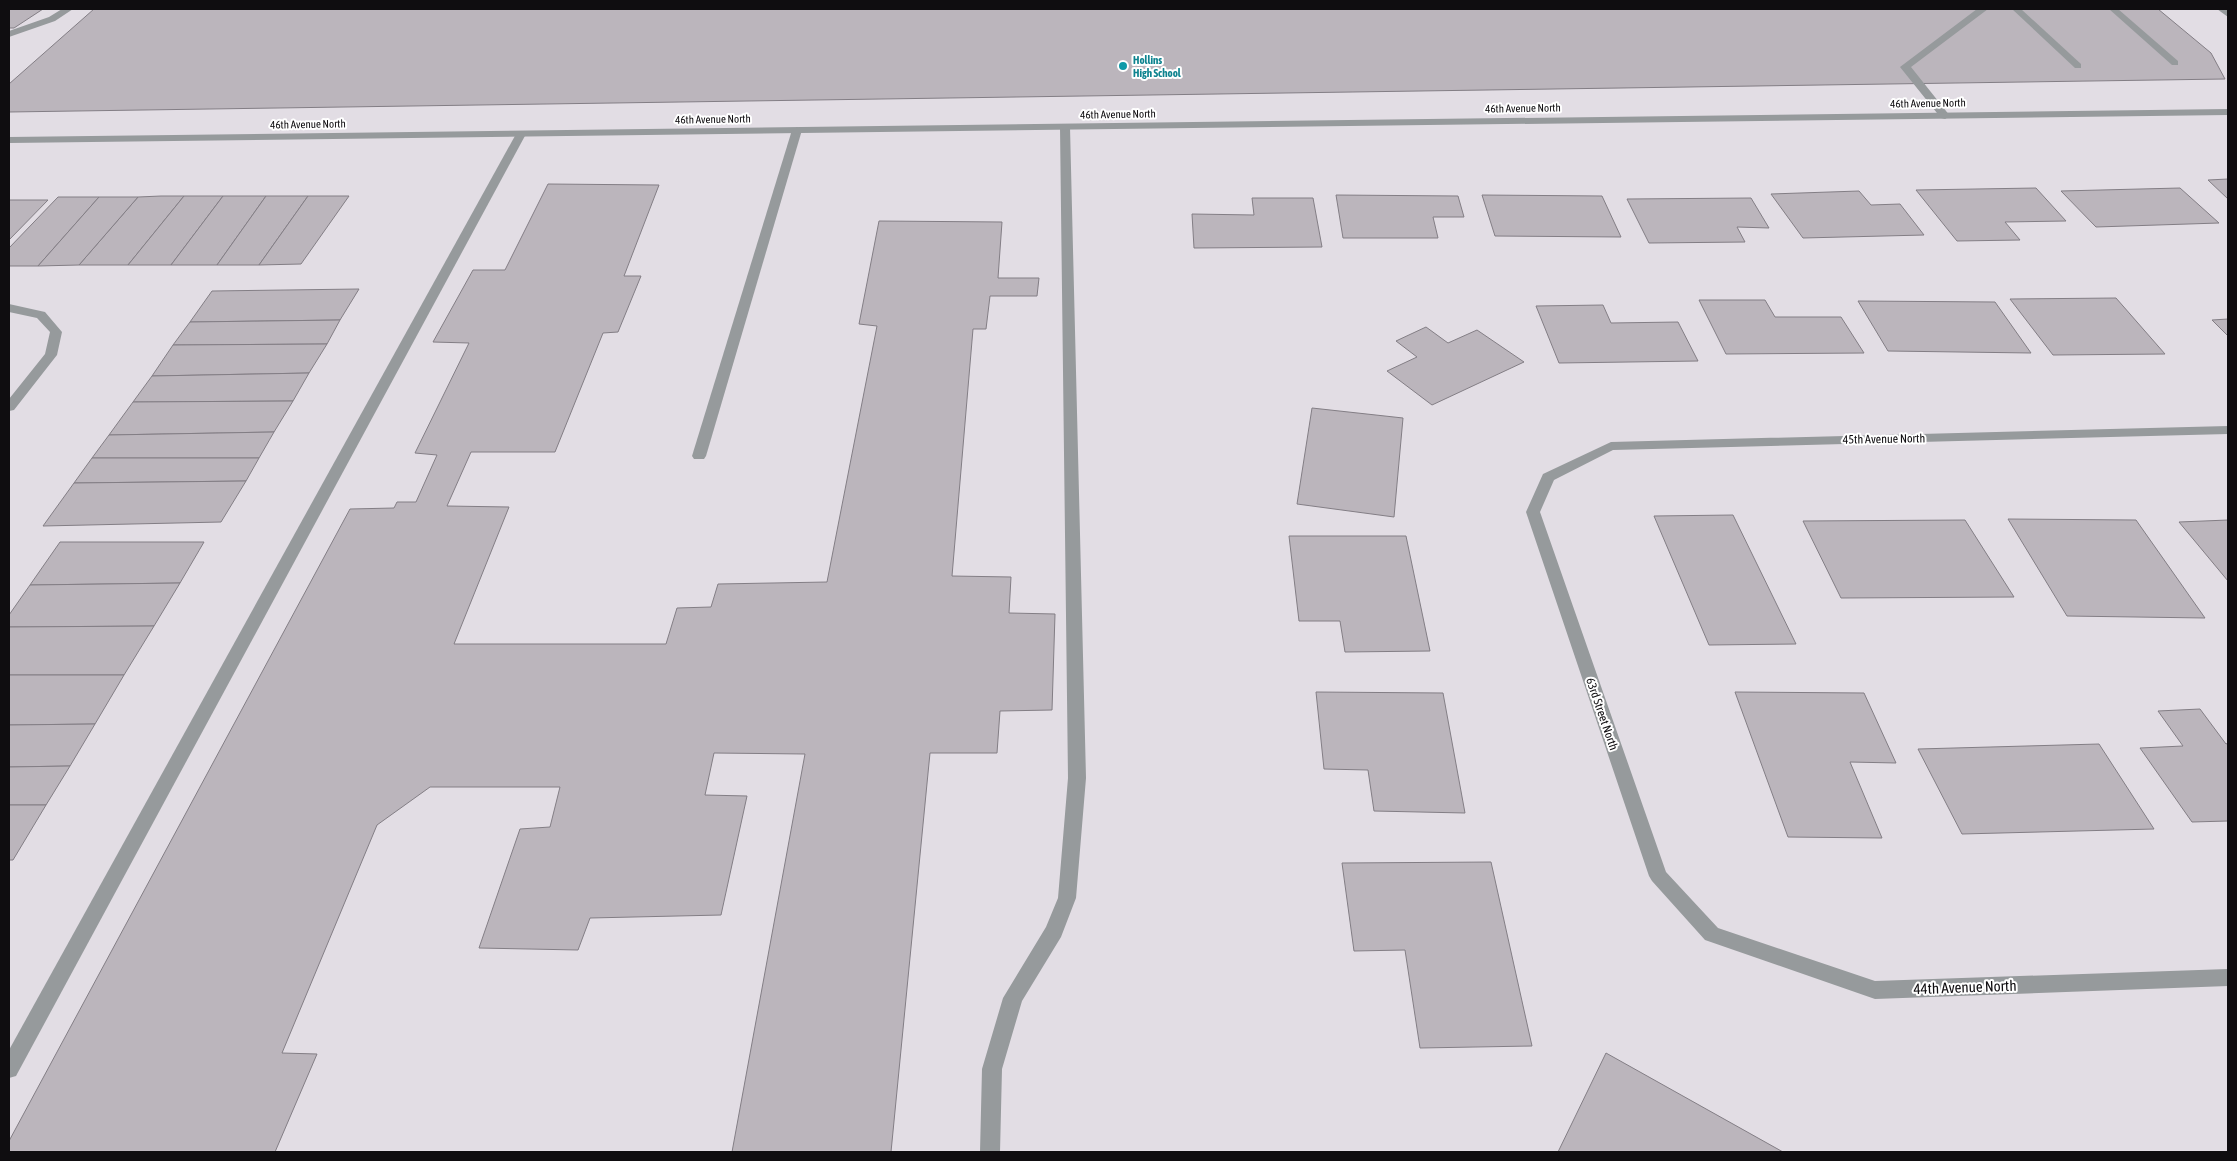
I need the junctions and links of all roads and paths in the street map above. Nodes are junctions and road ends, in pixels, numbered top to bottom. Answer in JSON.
{"nodes":[{"id":1,"x":68,"y":9,"type":"edge"},
{"id":2,"x":1983,"y":9,"type":"edge"},
{"id":3,"x":2016,"y":9,"type":"edge"},
{"id":4,"x":2113,"y":9,"type":"edge"},
{"id":5,"x":2222,"y":9,"type":"edge"},
{"id":6,"x":2228,"y":14,"type":"edge"},
{"id":7,"x":9,"y":34,"type":"edge"},
{"id":8,"x":2174,"y":63,"type":"dead end"},
{"id":9,"x":2078,"y":66,"type":"dead end"},
{"id":10,"x":2228,"y":112,"type":"edge"},
{"id":11,"x":1945,"y":116,"type":"junction"},
{"id":12,"x":1065,"y":127,"type":"junction"},
{"id":13,"x":796,"y":130,"type":"junction"},
{"id":14,"x":521,"y":134,"type":"junction"},
{"id":15,"x":9,"y":140,"type":"edge"},
{"id":16,"x":9,"y":308,"type":"edge"},
{"id":17,"x":9,"y":407,"type":"edge"},
{"id":18,"x":2228,"y":430,"type":"edge"},
{"id":19,"x":699,"y":456,"type":"dead end"},
{"id":20,"x":1548,"y":477,"type":"joint"},
{"id":21,"x":1712,"y":934,"type":"joint"},
{"id":22,"x":2228,"y":978,"type":"edge"},
{"id":23,"x":9,"y":1069,"type":"edge"},
{"id":24,"x":990,"y":1152,"type":"edge"}],
"edges":[{"from":1,"to":7,"type":"street"},
{"from":2,"to":11,"type":"street"},
{"from":3,"to":9,"type":"street"},
{"from":4,"to":8,"type":"street"},
{"from":5,"to":6,"type":"street"},
{"from":10,"to":11,"type":"street","name":"46th Avenue North"},
{"from":11,"to":12,"type":"street","name":"46th Avenue North"},
{"from":12,"to":13,"type":"street","name":"46th Avenue North"},
{"from":12,"to":24,"type":"street"},
{"from":13,"to":14,"type":"street","name":"46th Avenue North"},
{"from":13,"to":19,"type":"street"},
{"from":14,"to":15,"type":"street","name":"46th Avenue North"},
{"from":14,"to":23,"type":"street"},
{"from":16,"to":17,"type":"street"},
{"from":18,"to":20,"type":"street","name":"45th Avenue North"},
{"from":20,"to":21,"type":"street","name":"63rd Street North"},
{"from":21,"to":22,"type":"street","name":"44th Avenue North"}]}
